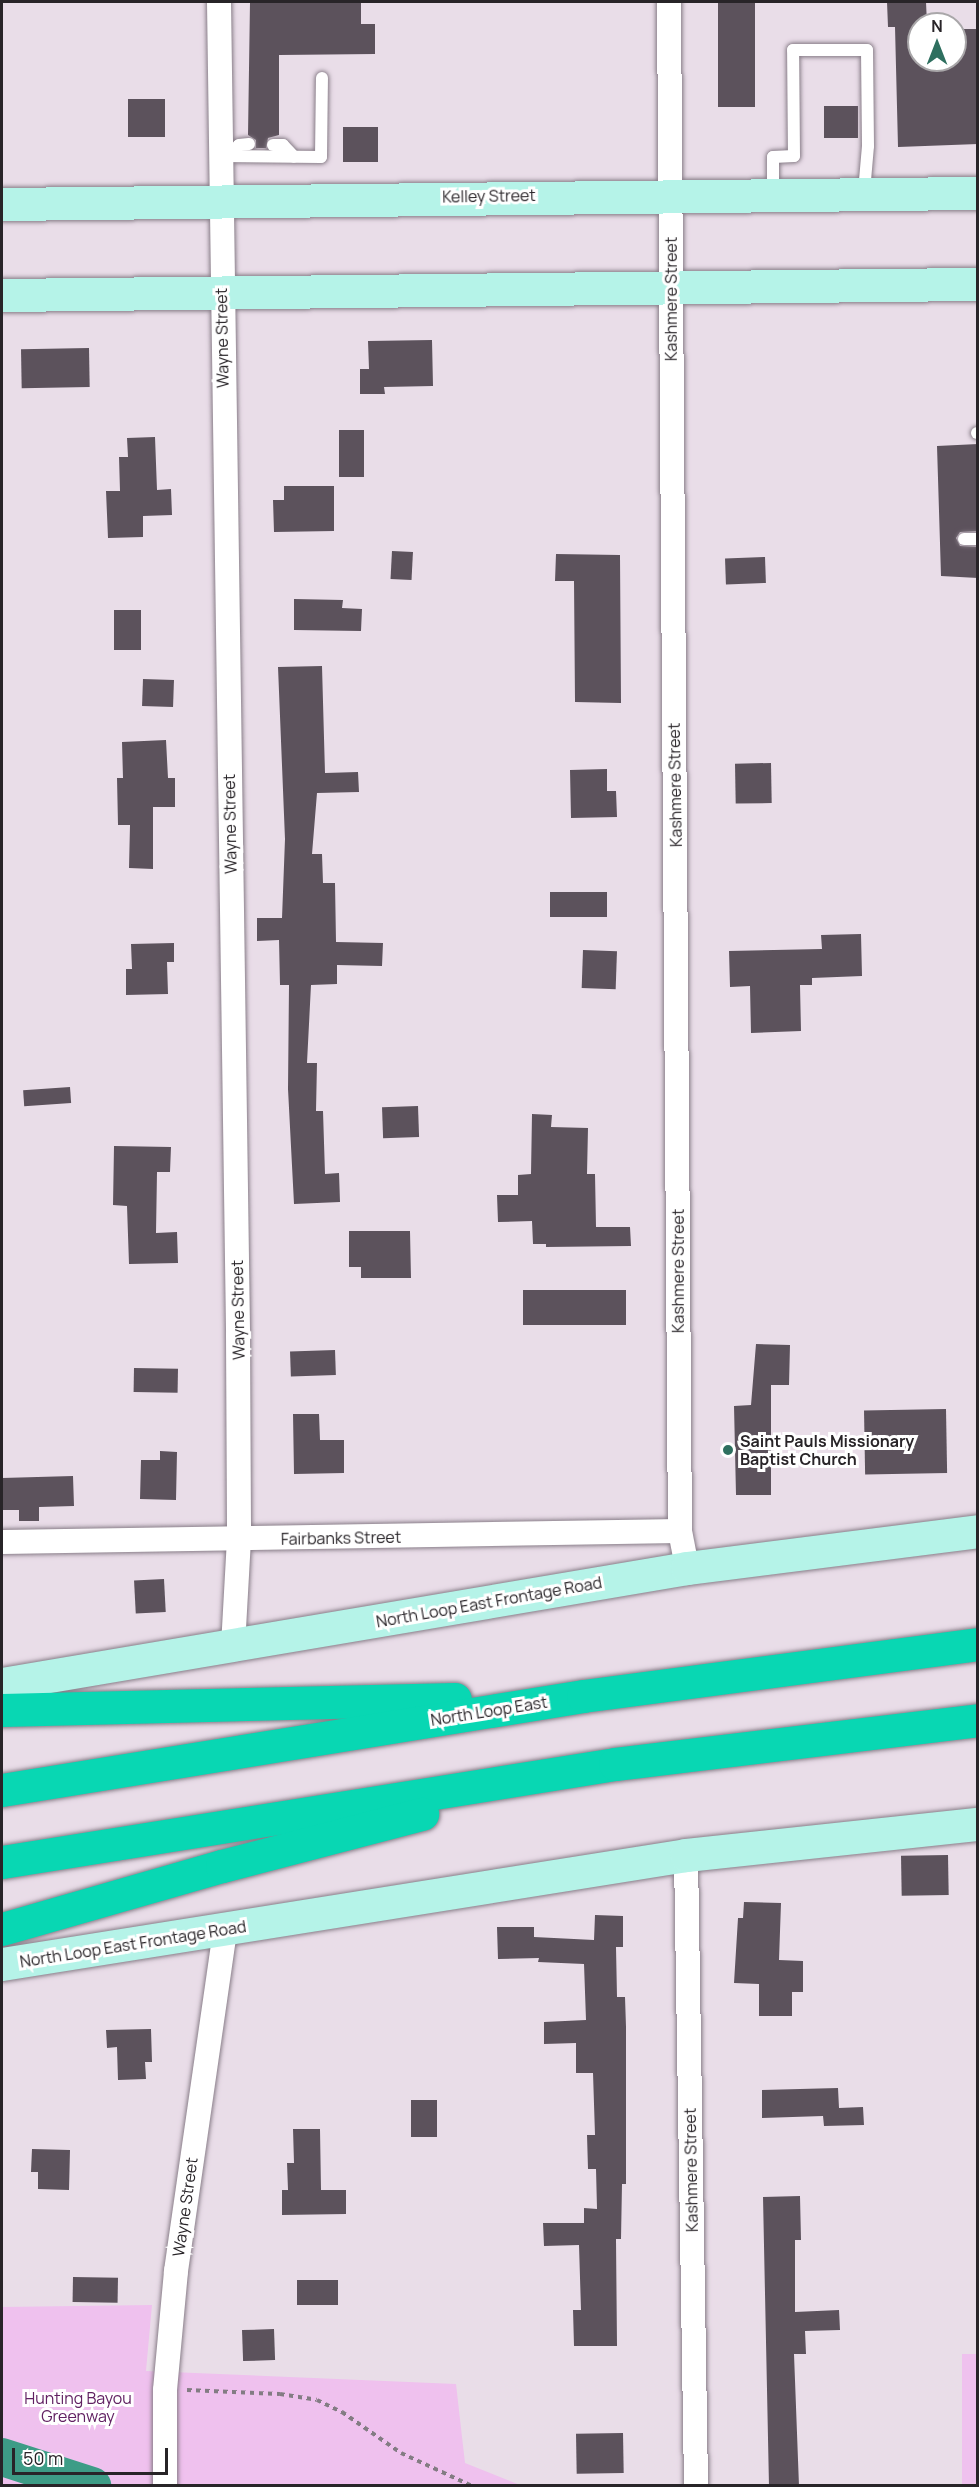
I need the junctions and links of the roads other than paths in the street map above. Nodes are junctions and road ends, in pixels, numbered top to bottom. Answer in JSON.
{"nodes":[{"id":1,"x":219,"y":2,"type":"edge"},
{"id":2,"x":669,"y":2,"type":"edge"},
{"id":3,"x":322,"y":78,"type":"dead end"},
{"id":4,"x":249,"y":144,"type":"dead end"},
{"id":5,"x":273,"y":145,"type":"dead end"},
{"id":6,"x":225,"y":156,"type":"junction"},
{"id":7,"x":294,"y":157,"type":"junction"},
{"id":8,"x":978,"y":192,"type":"edge"},
{"id":9,"x":773,"y":193,"type":"junction"},
{"id":10,"x":864,"y":193,"type":"junction"},
{"id":11,"x":671,"y":194,"type":"junction"},
{"id":12,"x":221,"y":199,"type":"junction"},
{"id":13,"x":2,"y":204,"type":"edge"},
{"id":14,"x":978,"y":284,"type":"edge"},
{"id":15,"x":671,"y":285,"type":"junction"},
{"id":16,"x":222,"y":290,"type":"junction"},
{"id":17,"x":2,"y":295,"type":"edge"},
{"id":18,"x":964,"y":539,"type":"dead end"},
{"id":19,"x":978,"y":539,"type":"edge"},
{"id":20,"x":680,"y":1531,"type":"junction"},
{"id":21,"x":978,"y":1531,"type":"edge"},
{"id":22,"x":239,"y":1539,"type":"junction"},
{"id":23,"x":2,"y":1542,"type":"edge"},
{"id":24,"x":687,"y":1568,"type":"junction"},
{"id":25,"x":978,"y":1644,"type":"edge"},
{"id":26,"x":233,"y":1646,"type":"junction"},
{"id":27,"x":2,"y":1684,"type":"edge"},
{"id":28,"x":583,"y":1696,"type":"junction"},
{"id":29,"x":2,"y":1710,"type":"edge"},
{"id":30,"x":978,"y":1720,"type":"edge"},
{"id":31,"x":615,"y":1764,"type":"junction"},
{"id":32,"x":2,"y":1790,"type":"edge"},
{"id":33,"x":978,"y":1824,"type":"edge"},
{"id":34,"x":686,"y":1855,"type":"junction"},
{"id":35,"x":2,"y":1862,"type":"edge"},
{"id":36,"x":2,"y":1929,"type":"edge"},
{"id":37,"x":225,"y":1929,"type":"junction"},
{"id":38,"x":2,"y":1965,"type":"edge"},
{"id":39,"x":165,"y":2485,"type":"edge"},
{"id":40,"x":696,"y":2486,"type":"edge"}],
"edges":[{"from":1,"to":6,"type":"street","name":"Wayne Street"},
{"from":2,"to":11,"type":"street","name":"Kashmere Street"},
{"from":3,"to":7,"type":"lane"},
{"from":4,"to":6,"type":"lane"},
{"from":5,"to":7,"type":"lane"},
{"from":6,"to":7,"type":"lane"},
{"from":6,"to":12,"type":"street","name":"Wayne Street"},
{"from":8,"to":10,"type":"main road","name":"Kelley Street"},
{"from":9,"to":10,"type":"main road","name":"Kelley Street"},
{"from":9,"to":10,"type":"lane"},
{"from":9,"to":11,"type":"main road","name":"Kelley Street"},
{"from":11,"to":12,"type":"main road","name":"Kelley Street"},
{"from":11,"to":15,"type":"street","name":"Kashmere Street"},
{"from":12,"to":13,"type":"main road","name":"Kelley Street"},
{"from":12,"to":16,"type":"street","name":"Wayne Street"},
{"from":14,"to":15,"type":"main road"},
{"from":15,"to":16,"type":"main road"},
{"from":15,"to":20,"type":"street","name":"Kashmere Street"},
{"from":16,"to":17,"type":"main road"},
{"from":16,"to":22,"type":"street","name":"Wayne Street"},
{"from":18,"to":19,"type":"lane"},
{"from":20,"to":22,"type":"street","name":"Fairbanks Street"},
{"from":20,"to":24,"type":"street","name":"Kashmere Street"},
{"from":21,"to":24,"type":"main road","name":"North Loop East Frontage Road"},
{"from":22,"to":23,"type":"street","name":"Fairbanks Street"},
{"from":22,"to":26,"type":"street","name":"Wayne Street"},
{"from":24,"to":26,"type":"main road","name":"North Loop East Frontage Road"},
{"from":25,"to":28,"type":"highway","name":"North Loop East"},
{"from":26,"to":27,"type":"main road","name":"North Loop East Frontage Road"},
{"from":28,"to":29,"type":"highway"},
{"from":28,"to":32,"type":"highway","name":"North Loop East"},
{"from":30,"to":31,"type":"highway"},
{"from":31,"to":35,"type":"highway"},
{"from":31,"to":36,"type":"highway"},
{"from":33,"to":34,"type":"main road","name":"North Loop East Frontage Road"},
{"from":34,"to":37,"type":"main road","name":"North Loop East Frontage Road"},
{"from":34,"to":40,"type":"street","name":"Kashmere Street"},
{"from":37,"to":38,"type":"main road","name":"North Loop East Frontage Road"},
{"from":37,"to":39,"type":"street","name":"Wayne Street"}]}
